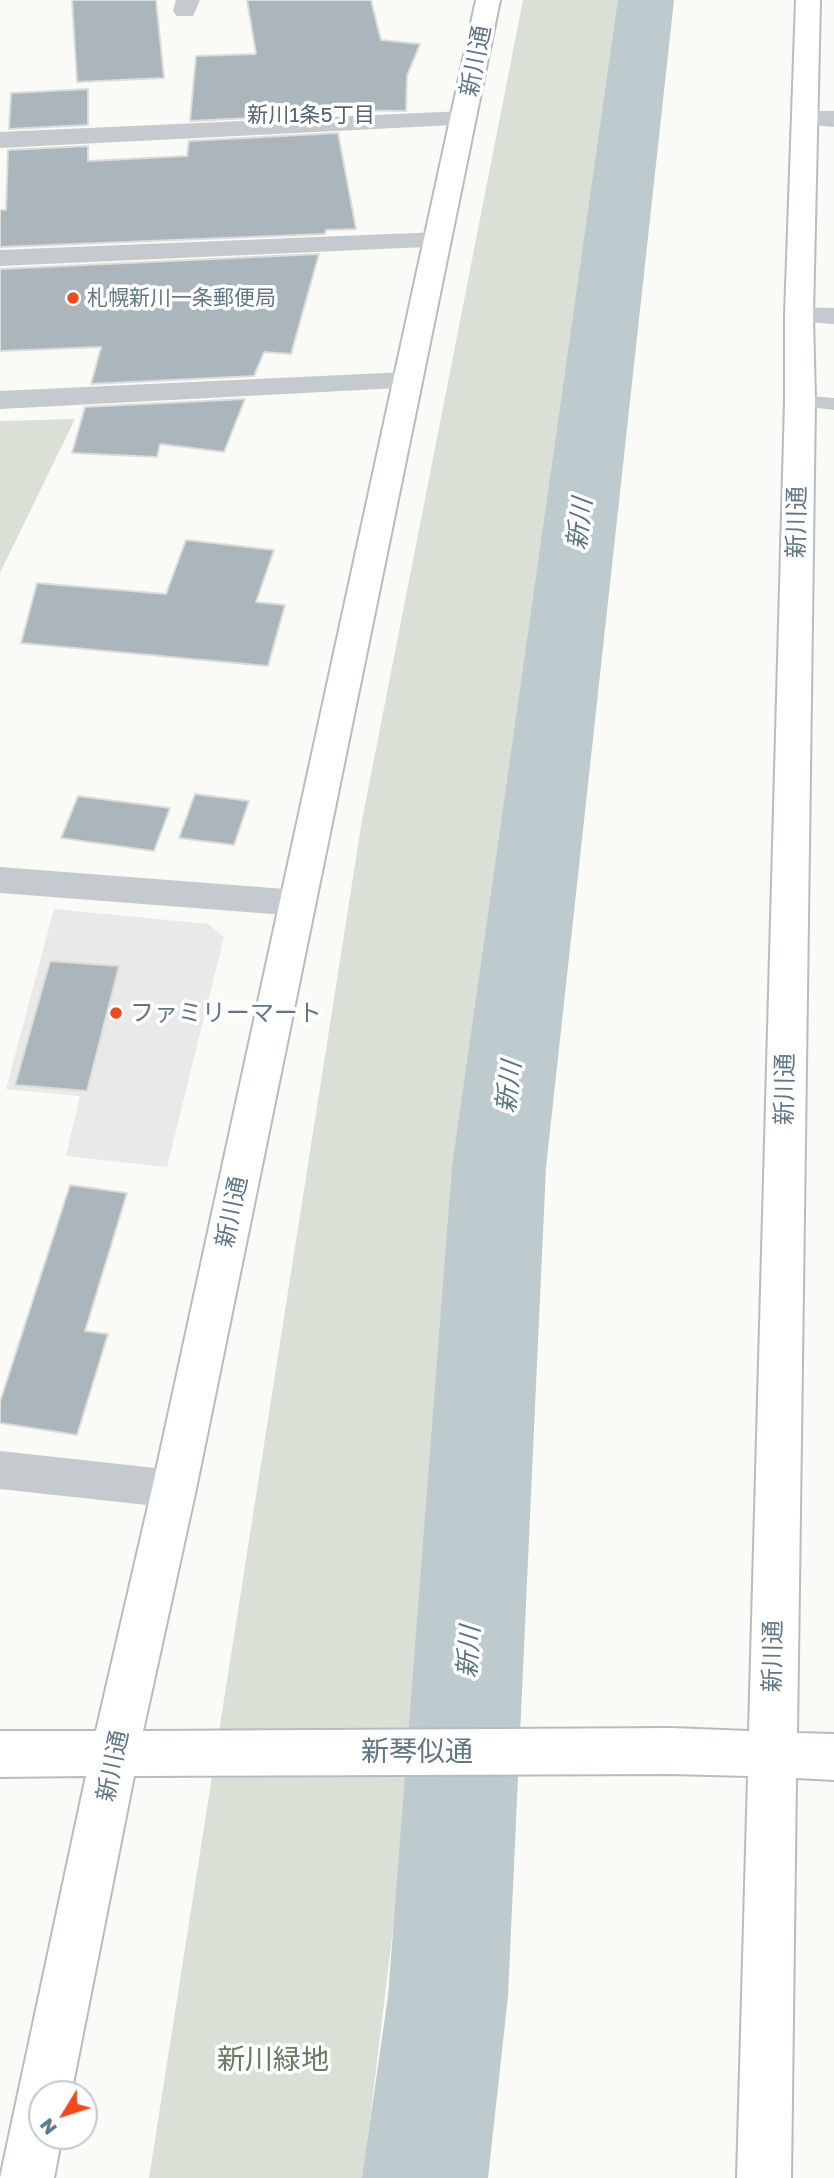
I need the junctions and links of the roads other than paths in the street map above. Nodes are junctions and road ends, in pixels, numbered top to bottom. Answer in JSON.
{"nodes":[{"id":1,"x":488,"y":0,"type":"edge"},
{"id":2,"x":808,"y":0,"type":"edge"},
{"id":3,"x":820,"y":119,"type":"edge"},
{"id":4,"x":464,"y":120,"type":"junction"},
{"id":5,"x":0,"y":140,"type":"edge"},
{"id":6,"x":439,"y":240,"type":"junction"},
{"id":7,"x":0,"y":258,"type":"edge"},
{"id":8,"x":816,"y":316,"type":"edge"},
{"id":9,"x":407,"y":381,"type":"junction"},
{"id":10,"x":0,"y":400,"type":"edge"},
{"id":11,"x":817,"y":403,"type":"edge"},
{"id":12,"x":0,"y":880,"type":"edge"},
{"id":13,"x":298,"y":903,"type":"junction"},
{"id":14,"x":0,"y":1470,"type":"edge"},
{"id":15,"x":173,"y":1489,"type":"junction"},
{"id":16,"x":115,"y":1753,"type":"junction"},
{"id":17,"x":0,"y":1754,"type":"edge"},
{"id":18,"x":771,"y":1755,"type":"junction"},
{"id":19,"x":834,"y":1757,"type":"edge"},
{"id":20,"x":48,"y":2080,"type":"edge"},
{"id":21,"x":33,"y":2150,"type":"edge"},
{"id":22,"x":27,"y":2178,"type":"edge"},
{"id":23,"x":764,"y":2178,"type":"edge"}],
"edges":[{"from":1,"to":4,"type":"street","name":"新川通"},
{"from":2,"to":3,"type":"street","name":"新川通"},
{"from":3,"to":8,"type":"street","name":"新川通"},
{"from":4,"to":5,"type":"street"},
{"from":4,"to":6,"type":"street","name":"新川通"},
{"from":6,"to":7,"type":"street"},
{"from":6,"to":9,"type":"street","name":"新川通"},
{"from":8,"to":11,"type":"street","name":"新川通"},
{"from":9,"to":10,"type":"street"},
{"from":9,"to":13,"type":"street","name":"新川通"},
{"from":11,"to":18,"type":"street","name":"新川通"},
{"from":12,"to":13,"type":"street"},
{"from":13,"to":15,"type":"street","name":"新川通"},
{"from":14,"to":15,"type":"street"},
{"from":15,"to":16,"type":"street","name":"新川通"},
{"from":16,"to":17,"type":"street","name":"新琴似通"},
{"from":16,"to":18,"type":"street","name":"新琴似通"},
{"from":16,"to":20,"type":"street","name":"新川通"},
{"from":18,"to":19,"type":"street","name":"新琴似通"},
{"from":18,"to":23,"type":"street","name":"新川通"},
{"from":21,"to":22,"type":"street"}]}
